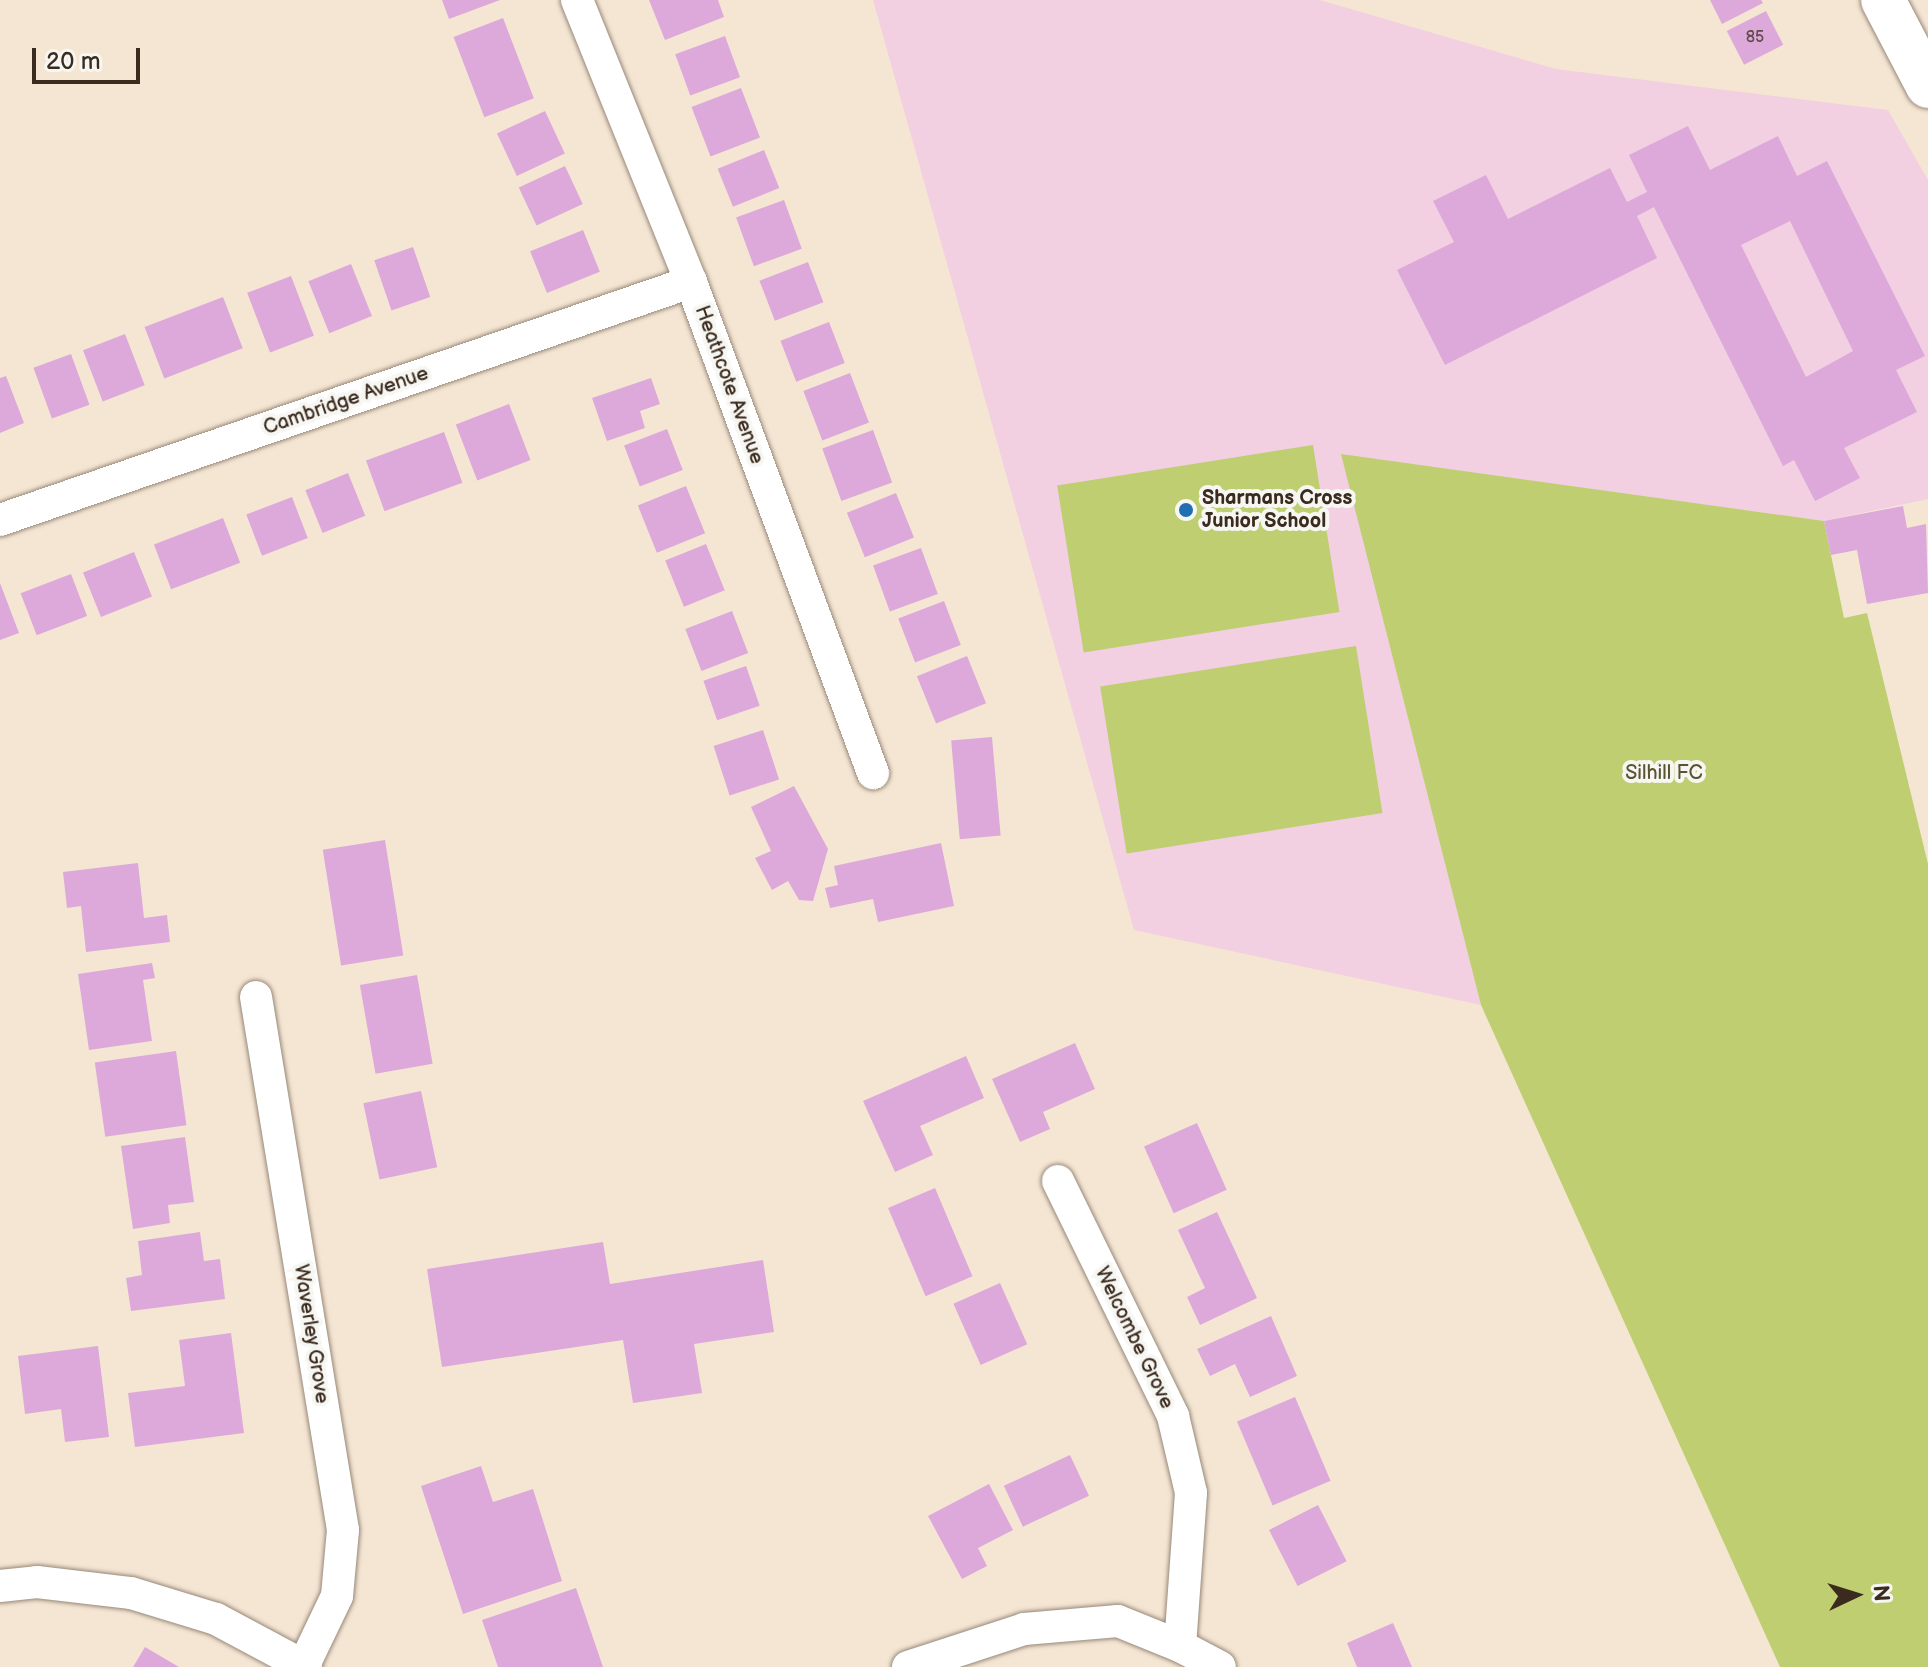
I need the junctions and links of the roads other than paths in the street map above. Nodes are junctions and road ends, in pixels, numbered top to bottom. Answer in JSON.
{"nodes":[{"id":1,"x":577,"y":0,"type":"edge"},
{"id":2,"x":1883,"y":0,"type":"edge"},
{"id":3,"x":1928,"y":86,"type":"edge"},
{"id":4,"x":691,"y":282,"type":"junction"},
{"id":5,"x":0,"y":520,"type":"edge"},
{"id":6,"x":873,"y":773,"type":"dead end"},
{"id":7,"x":256,"y":997,"type":"dead end"},
{"id":8,"x":1058,"y":1181,"type":"dead end"},
{"id":9,"x":0,"y":1586,"type":"edge"},
{"id":10,"x":1180,"y":1646,"type":"junction"},
{"id":11,"x":305,"y":1666,"type":"edge"},
{"id":12,"x":908,"y":1667,"type":"edge"},
{"id":13,"x":1220,"y":1667,"type":"edge"}],
"edges":[{"from":1,"to":4,"type":"street","name":"Heathcote Avenue"},
{"from":2,"to":3,"type":"street"},
{"from":4,"to":5,"type":"street","name":"Cambridge Avenue"},
{"from":4,"to":6,"type":"street","name":"Heathcote Avenue"},
{"from":7,"to":11,"type":"street","name":"Waverley Grove"},
{"from":8,"to":10,"type":"street","name":"Welcombe Grove"},
{"from":9,"to":11,"type":"street"},
{"from":10,"to":12,"type":"street"},
{"from":10,"to":13,"type":"street"}]}
